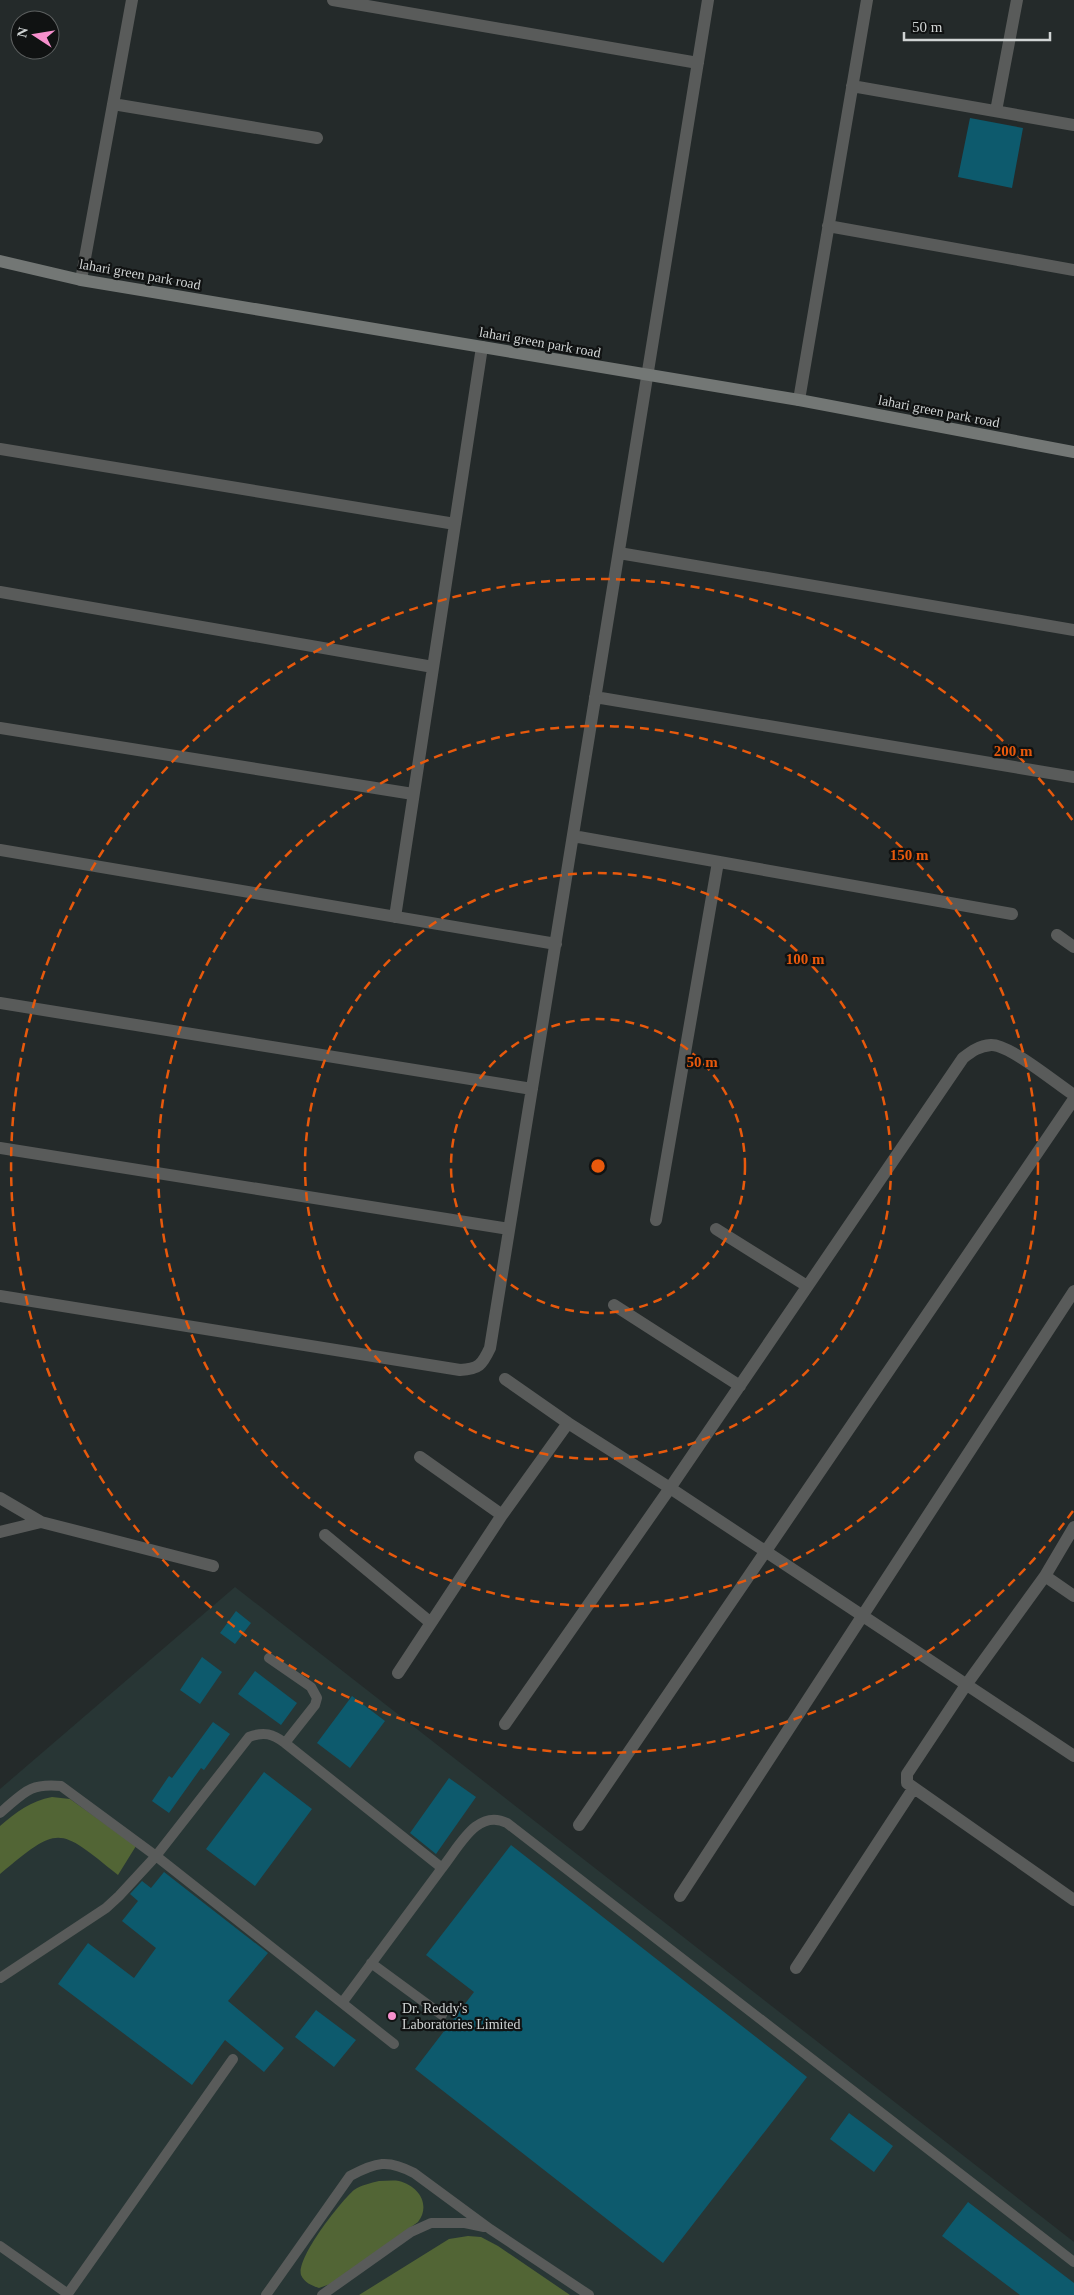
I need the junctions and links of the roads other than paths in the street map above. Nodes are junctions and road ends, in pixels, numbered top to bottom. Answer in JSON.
{"nodes":[{"id":1,"x":132,"y":0,"type":"edge"},
{"id":2,"x":333,"y":0,"type":"edge"},
{"id":3,"x":708,"y":0,"type":"edge"},
{"id":4,"x":867,"y":0,"type":"edge"},
{"id":5,"x":1018,"y":0,"type":"edge"},
{"id":6,"x":698,"y":63,"type":"junction"},
{"id":7,"x":852,"y":86,"type":"junction"},
{"id":8,"x":113,"y":104,"type":"junction"},
{"id":9,"x":996,"y":111,"type":"junction"},
{"id":10,"x":1074,"y":125,"type":"edge"},
{"id":11,"x":317,"y":138,"type":"dead end"},
{"id":12,"x":828,"y":226,"type":"junction"},
{"id":13,"x":0,"y":262,"type":"edge"},
{"id":14,"x":1074,"y":270,"type":"edge"},
{"id":15,"x":81,"y":280,"type":"junction"},
{"id":16,"x":482,"y":347,"type":"junction"},
{"id":17,"x":647,"y":376,"type":"junction"},
{"id":18,"x":799,"y":400,"type":"junction"},
{"id":19,"x":0,"y":449,"type":"edge"},
{"id":20,"x":1074,"y":452,"type":"edge"},
{"id":21,"x":455,"y":524,"type":"junction"},
{"id":22,"x":619,"y":553,"type":"junction"},
{"id":23,"x":0,"y":592,"type":"edge"},
{"id":24,"x":1074,"y":630,"type":"edge"},
{"id":25,"x":433,"y":667,"type":"junction"},
{"id":26,"x":595,"y":697,"type":"junction"},
{"id":27,"x":0,"y":728,"type":"edge"},
{"id":28,"x":1074,"y":777,"type":"edge"},
{"id":29,"x":413,"y":794,"type":"junction"},
{"id":30,"x":573,"y":836,"type":"junction"},
{"id":31,"x":0,"y":850,"type":"edge"},
{"id":32,"x":718,"y":862,"type":"junction"},
{"id":33,"x":1012,"y":914,"type":"dead end"},
{"id":34,"x":394,"y":917,"type":"junction"},
{"id":35,"x":1057,"y":935,"type":"dead end"},
{"id":36,"x":556,"y":944,"type":"junction"},
{"id":37,"x":1074,"y":947,"type":"edge"},
{"id":38,"x":0,"y":1003,"type":"edge"},
{"id":39,"x":532,"y":1089,"type":"junction"},
{"id":40,"x":1074,"y":1097,"type":"edge"},
{"id":41,"x":0,"y":1148,"type":"edge"},
{"id":42,"x":656,"y":1220,"type":"dead end"},
{"id":43,"x":510,"y":1229,"type":"junction"},
{"id":44,"x":716,"y":1229,"type":"dead end"},
{"id":45,"x":807,"y":1286,"type":"junction"},
{"id":46,"x":1074,"y":1291,"type":"edge"},
{"id":47,"x":0,"y":1296,"type":"edge"},
{"id":48,"x":614,"y":1305,"type":"dead end"},
{"id":49,"x":505,"y":1379,"type":"dead end"},
{"id":50,"x":740,"y":1386,"type":"junction"},
{"id":51,"x":568,"y":1423,"type":"junction"},
{"id":52,"x":420,"y":1457,"type":"dead end"},
{"id":53,"x":670,"y":1488,"type":"junction"},
{"id":54,"x":0,"y":1498,"type":"edge"},
{"id":55,"x":502,"y":1515,"type":"junction"},
{"id":56,"x":41,"y":1522,"type":"junction"},
{"id":57,"x":1074,"y":1527,"type":"edge"},
{"id":58,"x":0,"y":1532,"type":"edge"},
{"id":59,"x":325,"y":1535,"type":"dead end"},
{"id":60,"x":766,"y":1551,"type":"junction"},
{"id":61,"x":213,"y":1566,"type":"dead end"},
{"id":62,"x":1044,"y":1576,"type":"junction"},
{"id":63,"x":1074,"y":1596,"type":"edge"},
{"id":64,"x":863,"y":1615,"type":"junction"},
{"id":65,"x":432,"y":1623,"type":"junction"},
{"id":66,"x":270,"y":1658,"type":"dead end"},
{"id":67,"x":398,"y":1673,"type":"dead end"},
{"id":68,"x":966,"y":1685,"type":"junction"},
{"id":69,"x":506,"y":1724,"type":"dead end"},
{"id":70,"x":285,"y":1743,"type":"junction"},
{"id":71,"x":1074,"y":1756,"type":"edge"},
{"id":72,"x":913,"y":1789,"type":"junction"},
{"id":73,"x":0,"y":1813,"type":"edge"},
{"id":74,"x":580,"y":1825,"type":"dead end"},
{"id":75,"x":156,"y":1856,"type":"junction"},
{"id":76,"x":442,"y":1868,"type":"junction"},
{"id":77,"x":680,"y":1896,"type":"dead end"},
{"id":78,"x":1074,"y":1900,"type":"edge"},
{"id":79,"x":371,"y":1963,"type":"junction"},
{"id":80,"x":796,"y":1968,"type":"dead end"},
{"id":81,"x":0,"y":1978,"type":"edge"},
{"id":82,"x":342,"y":2003,"type":"junction"},
{"id":83,"x":442,"y":2015,"type":"dead end"},
{"id":84,"x":394,"y":2044,"type":"dead end"},
{"id":85,"x":233,"y":2059,"type":"dead end"},
{"id":86,"x":490,"y":2229,"type":"junction"},
{"id":87,"x":0,"y":2246,"type":"edge"},
{"id":88,"x":1074,"y":2262,"type":"edge"},
{"id":89,"x":68,"y":2295,"type":"edge"},
{"id":90,"x":266,"y":2295,"type":"edge"},
{"id":91,"x":322,"y":2295,"type":"edge"},
{"id":92,"x":589,"y":2295,"type":"edge"}],
"edges":[{"from":1,"to":8,"type":"street"},
{"from":2,"to":6,"type":"street"},
{"from":3,"to":6,"type":"street"},
{"from":4,"to":7,"type":"street"},
{"from":5,"to":9,"type":"street"},
{"from":6,"to":17,"type":"street"},
{"from":7,"to":9,"type":"street"},
{"from":7,"to":12,"type":"street"},
{"from":8,"to":11,"type":"street"},
{"from":8,"to":15,"type":"street"},
{"from":9,"to":10,"type":"street"},
{"from":12,"to":14,"type":"street"},
{"from":12,"to":18,"type":"street"},
{"from":13,"to":15,"type":"street","name":"lahari green park road"},
{"from":15,"to":16,"type":"street","name":"lahari green park road"},
{"from":16,"to":17,"type":"street","name":"lahari green park road"},
{"from":16,"to":21,"type":"street"},
{"from":17,"to":18,"type":"street","name":"lahari green park road"},
{"from":17,"to":22,"type":"street"},
{"from":18,"to":20,"type":"street","name":"lahari green park road"},
{"from":19,"to":21,"type":"street"},
{"from":21,"to":25,"type":"street"},
{"from":22,"to":24,"type":"street"},
{"from":22,"to":26,"type":"street"},
{"from":23,"to":25,"type":"street"},
{"from":25,"to":29,"type":"street"},
{"from":26,"to":28,"type":"street"},
{"from":26,"to":30,"type":"street"},
{"from":27,"to":29,"type":"street"},
{"from":29,"to":34,"type":"street"},
{"from":30,"to":32,"type":"street"},
{"from":30,"to":36,"type":"street"},
{"from":31,"to":34,"type":"street"},
{"from":32,"to":33,"type":"street"},
{"from":32,"to":42,"type":"street"},
{"from":34,"to":36,"type":"street"},
{"from":35,"to":37,"type":"street"},
{"from":36,"to":39,"type":"street"},
{"from":38,"to":39,"type":"street"},
{"from":39,"to":43,"type":"street"},
{"from":40,"to":45,"type":"street"},
{"from":40,"to":60,"type":"street"},
{"from":41,"to":43,"type":"street"},
{"from":43,"to":47,"type":"street"},
{"from":44,"to":45,"type":"street"},
{"from":45,"to":50,"type":"street"},
{"from":46,"to":64,"type":"street"},
{"from":48,"to":50,"type":"street"},
{"from":49,"to":51,"type":"street"},
{"from":50,"to":53,"type":"street"},
{"from":51,"to":53,"type":"street"},
{"from":51,"to":55,"type":"street"},
{"from":52,"to":55,"type":"street"},
{"from":53,"to":60,"type":"street"},
{"from":53,"to":69,"type":"street"},
{"from":54,"to":56,"type":"street"},
{"from":55,"to":65,"type":"street"},
{"from":56,"to":58,"type":"street"},
{"from":56,"to":61,"type":"street"},
{"from":57,"to":62,"type":"street"},
{"from":59,"to":65,"type":"street"},
{"from":60,"to":64,"type":"street"},
{"from":60,"to":74,"type":"street"},
{"from":62,"to":63,"type":"street"},
{"from":62,"to":68,"type":"street"},
{"from":64,"to":68,"type":"street"},
{"from":64,"to":77,"type":"street"},
{"from":65,"to":67,"type":"street"},
{"from":66,"to":70,"type":"lane"},
{"from":68,"to":71,"type":"street"},
{"from":68,"to":72,"type":"street"},
{"from":70,"to":75,"type":"lane"},
{"from":70,"to":76,"type":"lane"},
{"from":72,"to":78,"type":"street"},
{"from":72,"to":80,"type":"street"},
{"from":73,"to":75,"type":"lane"},
{"from":75,"to":81,"type":"lane"},
{"from":75,"to":82,"type":"lane"},
{"from":76,"to":79,"type":"lane"},
{"from":76,"to":88,"type":"lane"},
{"from":79,"to":82,"type":"lane"},
{"from":79,"to":83,"type":"lane"},
{"from":82,"to":84,"type":"lane"},
{"from":85,"to":89,"type":"lane"},
{"from":86,"to":90,"type":"lane"},
{"from":86,"to":91,"type":"lane"},
{"from":86,"to":92,"type":"lane"},
{"from":87,"to":89,"type":"lane"}]}
